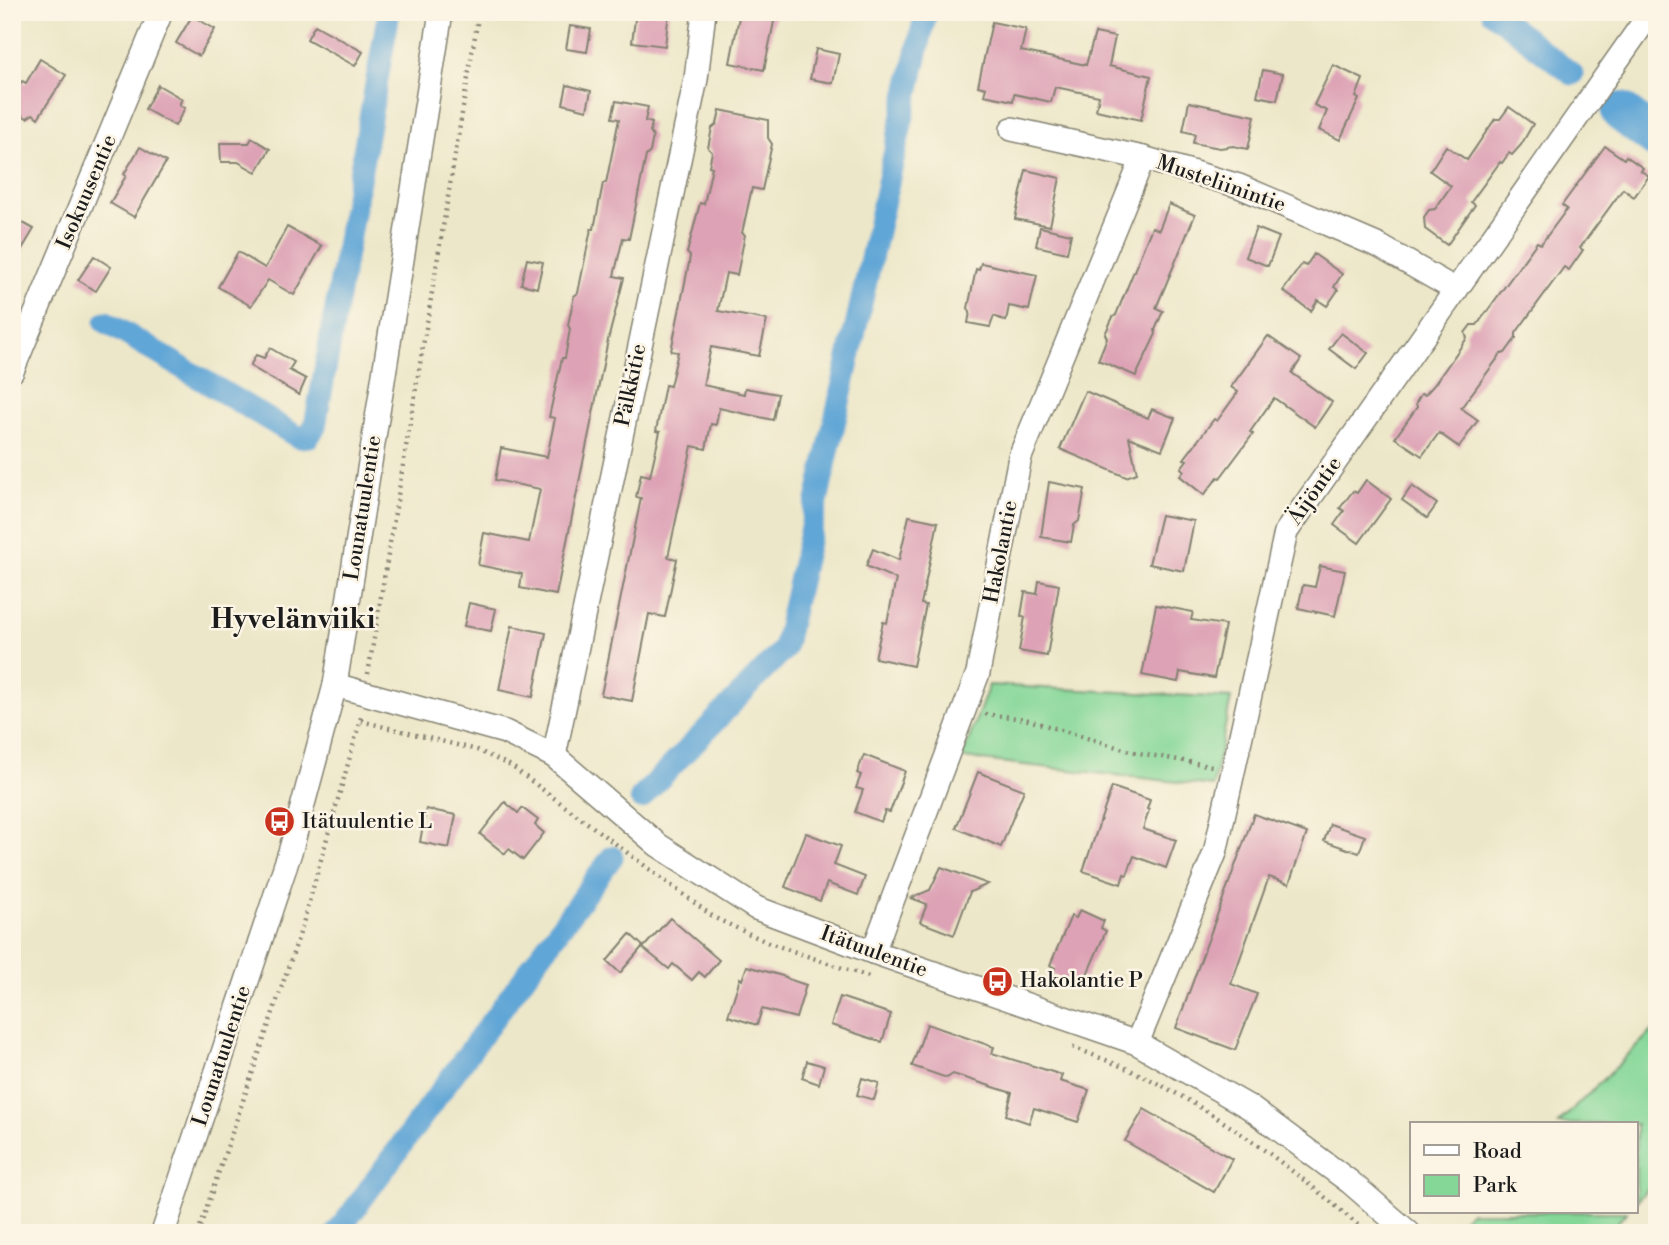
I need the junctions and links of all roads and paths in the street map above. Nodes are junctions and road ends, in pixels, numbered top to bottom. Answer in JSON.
{"nodes":[{"id":1,"x":161,"y":12,"type":"edge"},
{"id":2,"x":441,"y":12,"type":"edge"},
{"id":3,"x":479,"y":12,"type":"edge"},
{"id":4,"x":704,"y":12,"type":"edge"},
{"id":5,"x":1651,"y":12,"type":"edge"},
{"id":6,"x":1012,"y":129,"type":"dead end"},
{"id":7,"x":1143,"y":158,"type":"junction"},
{"id":8,"x":1456,"y":290,"type":"junction"},
{"id":9,"x":12,"y":371,"type":"edge"},
{"id":10,"x":335,"y":685,"type":"junction"},
{"id":11,"x":365,"y":694,"type":"junction"},
{"id":12,"x":964,"y":710,"type":"junction"},
{"id":13,"x":554,"y":756,"type":"junction"},
{"id":14,"x":1233,"y":769,"type":"junction"},
{"id":15,"x":873,"y":952,"type":"junction"},
{"id":16,"x":1137,"y":1043,"type":"junction"},
{"id":17,"x":163,"y":1233,"type":"edge"},
{"id":18,"x":198,"y":1233,"type":"edge"},
{"id":19,"x":1409,"y":1233,"type":"edge"}],
"edges":[{"from":1,"to":9,"type":"street","name":"Isokuusentie"},
{"from":2,"to":10,"type":"street","name":"Lounatuulentie"},
{"from":3,"to":11,"type":"path"},
{"from":4,"to":13,"type":"street","name":"Pälkkitie"},
{"from":5,"to":8,"type":"street","name":"Äijöntie"},
{"from":6,"to":7,"type":"street","name":"Musteliinintie"},
{"from":7,"to":8,"type":"street","name":"Musteliinintie"},
{"from":7,"to":12,"type":"street","name":"Hakolantie"},
{"from":8,"to":14,"type":"street","name":"Äijöntie"},
{"from":10,"to":11,"type":"street","name":"Itätuulentie"},
{"from":10,"to":17,"type":"street","name":"Lounatuulentie"},
{"from":11,"to":13,"type":"street","name":"Itätuulentie"},
{"from":11,"to":18,"type":"path"},
{"from":12,"to":14,"type":"path"},
{"from":12,"to":15,"type":"street","name":"Hakolantie"},
{"from":13,"to":15,"type":"street","name":"Itätuulentie"},
{"from":14,"to":16,"type":"street","name":"Äijöntie"},
{"from":15,"to":16,"type":"street","name":"Itätuulentie"},
{"from":16,"to":19,"type":"street","name":"Itätuulentie"}]}
